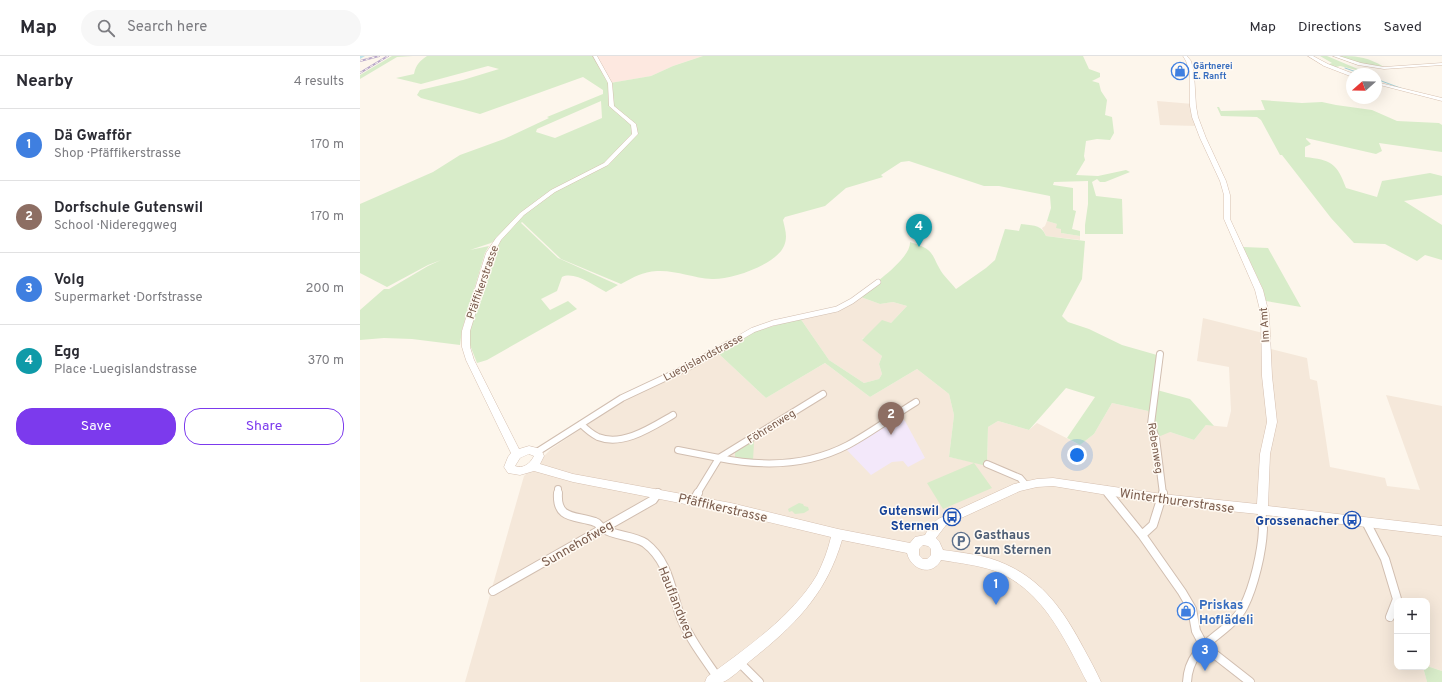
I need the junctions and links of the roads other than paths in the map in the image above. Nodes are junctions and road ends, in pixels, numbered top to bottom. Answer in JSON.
{"nodes":[{"id":1,"x":595,"y":56,"type":"edge"},
{"id":2,"x":1185,"y":56,"type":"edge"},
{"id":3,"x":1310,"y":56,"type":"edge"},
{"id":4,"x":1335,"y":56,"type":"edge"},
{"id":5,"x":1442,"y":64,"type":"edge"},
{"id":6,"x":1346,"y":73,"type":"edge"},
{"id":7,"x":1382,"y":85,"type":"edge"},
{"id":8,"x":1442,"y":100,"type":"edge"},
{"id":9,"x":878,"y":282,"type":"dead end"},
{"id":10,"x":1160,"y":354,"type":"dead end"},
{"id":11,"x":823,"y":394,"type":"dead end"},
{"id":12,"x":916,"y":402,"type":"dead end"},
{"id":13,"x":672,"y":415,"type":"dead end"},
{"id":14,"x":581,"y":424,"type":"junction"},
{"id":15,"x":678,"y":450,"type":"dead end"},
{"id":16,"x":537,"y":452,"type":"junction"},
{"id":17,"x":517,"y":454,"type":"junction"},
{"id":18,"x":719,"y":458,"type":"junction"},
{"id":19,"x":987,"y":464,"type":"dead end"},
{"id":20,"x":533,"y":466,"type":"junction"},
{"id":21,"x":1026,"y":485,"type":"junction"},
{"id":22,"x":558,"y":489,"type":"dead end"},
{"id":23,"x":1107,"y":490,"type":"junction"},
{"id":24,"x":658,"y":493,"type":"junction"},
{"id":25,"x":694,"y":500,"type":"junction"},
{"id":26,"x":1161,"y":501,"type":"junction"},
{"id":27,"x":1262,"y":510,"type":"junction"},
{"id":28,"x":1366,"y":522,"type":"junction"},
{"id":29,"x":602,"y":528,"type":"junction"},
{"id":30,"x":1442,"y":532,"type":"edge"},
{"id":31,"x":838,"y":534,"type":"junction"},
{"id":32,"x":1142,"y":535,"type":"junction"},
{"id":33,"x":928,"y":541,"type":"junction"},
{"id":34,"x":912,"y":550,"type":"junction"},
{"id":35,"x":938,"y":554,"type":"junction"},
{"id":36,"x":493,"y":591,"type":"dead end"},
{"id":37,"x":1390,"y":617,"type":"dead end"},
{"id":38,"x":1204,"y":646,"type":"junction"},
{"id":39,"x":738,"y":661,"type":"junction"},
{"id":40,"x":715,"y":680,"type":"edge"},
{"id":41,"x":759,"y":682,"type":"edge"},
{"id":42,"x":1094,"y":682,"type":"edge"},
{"id":43,"x":1187,"y":682,"type":"edge"},
{"id":44,"x":1250,"y":682,"type":"edge"}],
"edges":[{"from":1,"to":17,"type":"main road","name":"Pfäffikerstrasse"},
{"from":2,"to":27,"type":"main road","name":"Im Amt"},
{"from":3,"to":6,"type":"main road"},
{"from":4,"to":5,"type":"main road"},
{"from":7,"to":8,"type":"main road"},
{"from":9,"to":14,"type":"street","name":"Luegislandstrasse"},
{"from":10,"to":26,"type":"street","name":"Rebenweg"},
{"from":11,"to":18,"type":"street","name":"Föhrenweg"},
{"from":12,"to":18,"type":"street"},
{"from":13,"to":14,"type":"street"},
{"from":14,"to":16,"type":"street","name":"Luegislandstrasse"},
{"from":15,"to":18,"type":"street"},
{"from":16,"to":17,"type":"main road"},
{"from":16,"to":20,"type":"main road"},
{"from":17,"to":20,"type":"main road"},
{"from":18,"to":25,"type":"street"},
{"from":19,"to":21,"type":"street"},
{"from":20,"to":24,"type":"main road","name":"Pfäffikerstrasse"},
{"from":21,"to":23,"type":"main road","name":"Winterthurerstrasse"},
{"from":21,"to":33,"type":"main road","name":"Winterthurerstrasse"},
{"from":22,"to":29,"type":"street","name":"Hauflandweg"},
{"from":23,"to":26,"type":"main road","name":"Winterthurerstrasse"},
{"from":23,"to":32,"type":"street"},
{"from":24,"to":25,"type":"main road","name":"Pfäffikerstrasse"},
{"from":24,"to":29,"type":"street","name":"Sunnehofweg"},
{"from":25,"to":31,"type":"main road","name":"Pfäffikerstrasse"},
{"from":26,"to":27,"type":"main road","name":"Winterthurerstrasse"},
{"from":26,"to":32,"type":"street","name":"Rebenweg"},
{"from":27,"to":28,"type":"main road","name":"Winterthurerstrasse"},
{"from":27,"to":38,"type":"street"},
{"from":28,"to":30,"type":"main road","name":"Winterthurerstrasse"},
{"from":28,"to":37,"type":"street"},
{"from":29,"to":36,"type":"street","name":"Sunnehofweg"},
{"from":29,"to":40,"type":"street","name":"Hauflandweg"},
{"from":31,"to":34,"type":"main road","name":"Pfäffikerstrasse"},
{"from":31,"to":39,"type":"main road"},
{"from":32,"to":38,"type":"street"},
{"from":33,"to":34,"type":"main road"},
{"from":33,"to":35,"type":"main road"},
{"from":34,"to":35,"type":"main road"},
{"from":35,"to":42,"type":"main road"},
{"from":38,"to":43,"type":"street"},
{"from":38,"to":44,"type":"street"},
{"from":39,"to":40,"type":"main road"},
{"from":39,"to":41,"type":"street"}]}
